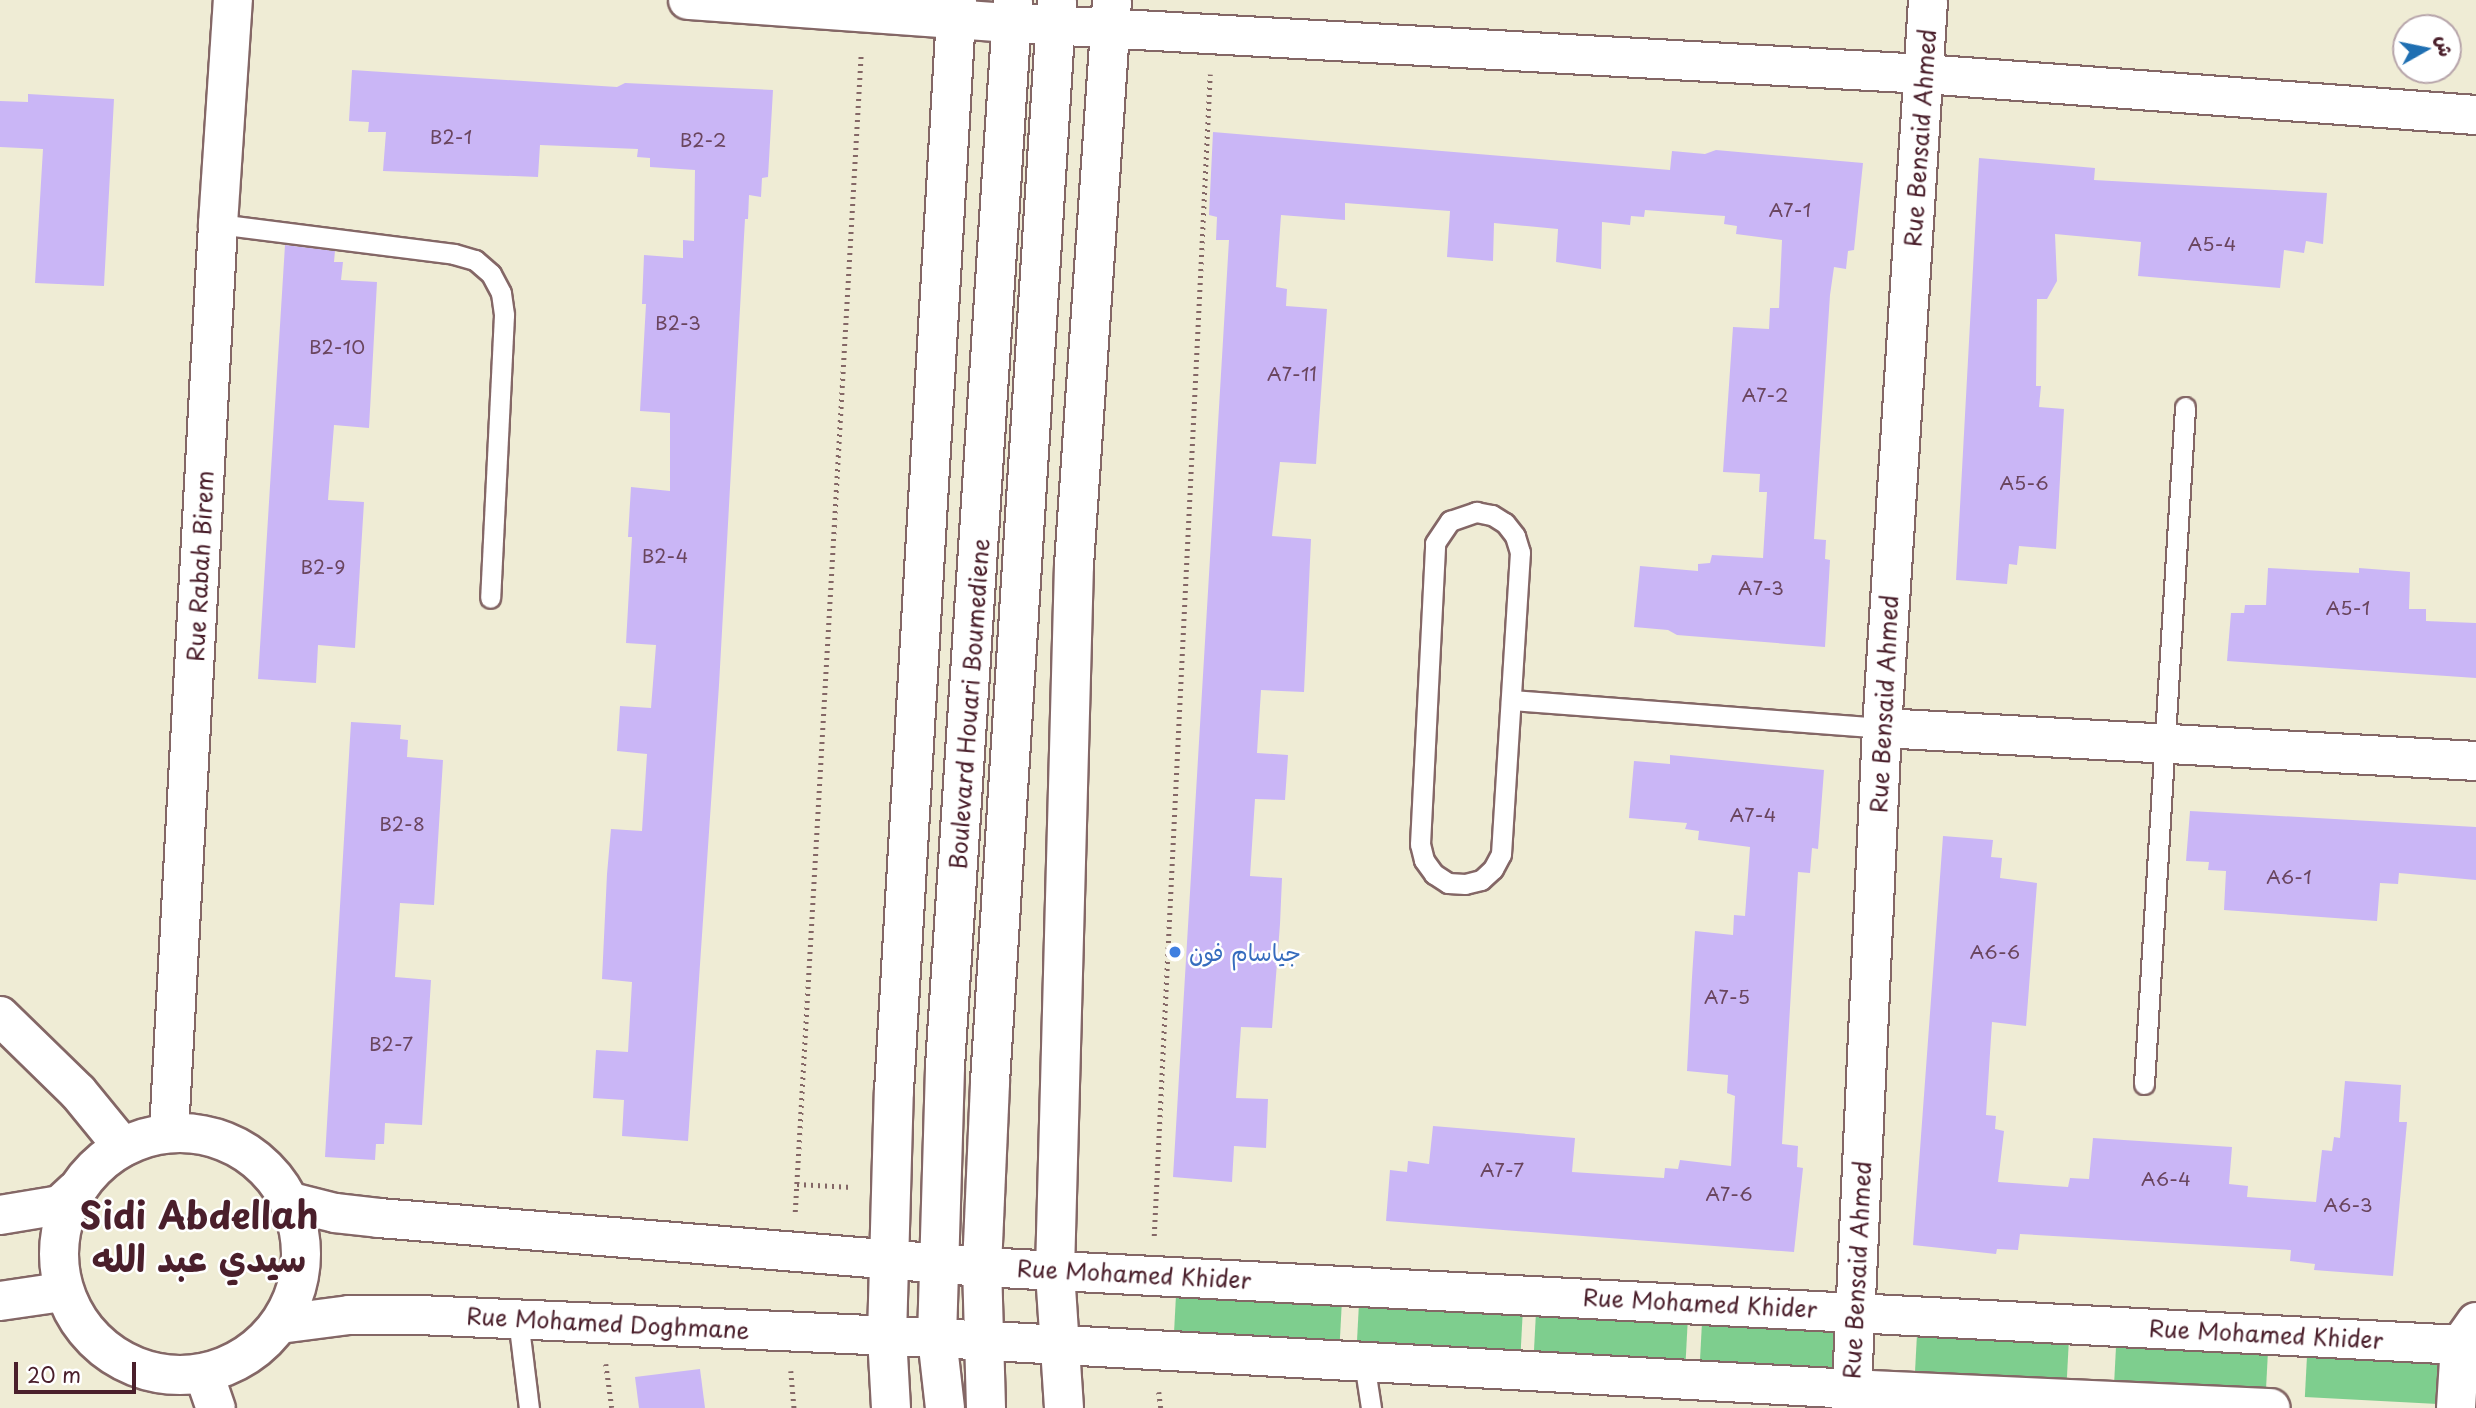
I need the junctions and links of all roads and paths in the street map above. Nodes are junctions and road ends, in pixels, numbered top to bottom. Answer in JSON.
{"nodes":[{"id":1,"x":233,"y":0,"type":"edge"},
{"id":2,"x":688,"y":0,"type":"edge"},
{"id":3,"x":1928,"y":0,"type":"edge"},
{"id":4,"x":956,"y":10,"type":"edge"},
{"id":5,"x":1012,"y":12,"type":"edge"},
{"id":6,"x":864,"y":13,"type":"junction"},
{"id":7,"x":1057,"y":13,"type":"edge"},
{"id":8,"x":1111,"y":14,"type":"edge"},
{"id":9,"x":1212,"y":33,"type":"junction"},
{"id":10,"x":1924,"y":74,"type":"junction"},
{"id":11,"x":2476,"y":115,"type":"edge"},
{"id":12,"x":218,"y":224,"type":"junction"},
{"id":13,"x":2185,"y":407,"type":"dead end"},
{"id":14,"x":490,"y":598,"type":"dead end"},
{"id":15,"x":1511,"y":700,"type":"junction"},
{"id":16,"x":1882,"y":728,"type":"junction"},
{"id":17,"x":2164,"y":743,"type":"junction"},
{"id":18,"x":2476,"y":761,"type":"edge"},
{"id":19,"x":0,"y":1016,"type":"edge"},
{"id":20,"x":2144,"y":1084,"type":"dead end"},
{"id":21,"x":169,"y":1132,"type":"junction"},
{"id":22,"x":124,"y":1147,"type":"junction"},
{"id":23,"x":797,"y":1184,"type":"junction"},
{"id":24,"x":890,"y":1189,"type":"junction"},
{"id":25,"x":75,"y":1191,"type":"junction"},
{"id":26,"x":292,"y":1202,"type":"junction"},
{"id":27,"x":0,"y":1215,"type":"edge"},
{"id":28,"x":793,"y":1253,"type":"junction"},
{"id":29,"x":887,"y":1259,"type":"junction"},
{"id":30,"x":939,"y":1263,"type":"junction"},
{"id":31,"x":982,"y":1267,"type":"junction"},
{"id":32,"x":1055,"y":1271,"type":"junction"},
{"id":33,"x":1153,"y":1274,"type":"junction"},
{"id":34,"x":62,"y":1292,"type":"junction"},
{"id":35,"x":0,"y":1301,"type":"edge"},
{"id":36,"x":1856,"y":1311,"type":"junction"},
{"id":37,"x":518,"y":1319,"type":"junction"},
{"id":38,"x":280,"y":1324,"type":"junction"},
{"id":39,"x":2468,"y":1334,"type":"edge"},
{"id":40,"x":887,"y":1336,"type":"junction"},
{"id":41,"x":937,"y":1338,"type":"junction"},
{"id":42,"x":982,"y":1341,"type":"junction"},
{"id":43,"x":1058,"y":1346,"type":"junction"},
{"id":44,"x":1153,"y":1350,"type":"junction"},
{"id":45,"x":1364,"y":1362,"type":"junction"},
{"id":46,"x":210,"y":1391,"type":"edge"},
{"id":47,"x":1851,"y":1399,"type":"edge"},
{"id":48,"x":529,"y":1408,"type":"edge"},
{"id":49,"x":891,"y":1408,"type":"edge"},
{"id":50,"x":944,"y":1408,"type":"edge"},
{"id":51,"x":986,"y":1408,"type":"edge"},
{"id":52,"x":1064,"y":1408,"type":"edge"},
{"id":53,"x":1161,"y":1408,"type":"edge"},
{"id":54,"x":1371,"y":1408,"type":"edge"},
{"id":55,"x":2271,"y":1408,"type":"edge"},
{"id":56,"x":2456,"y":1408,"type":"edge"}],
"edges":[{"from":1,"to":12,"type":"street","name":"Rue Rabah Birem"},
{"from":2,"to":6,"type":"street"},
{"from":3,"to":10,"type":"street","name":"Rue Bensaid Ahmed"},
{"from":4,"to":5,"type":"street"},
{"from":4,"to":6,"type":"street"},
{"from":4,"to":24,"type":"street"},
{"from":5,"to":7,"type":"street"},
{"from":5,"to":30,"type":"street","name":"Boulevard Houari Boumediene"},
{"from":6,"to":23,"type":"path"},
{"from":7,"to":8,"type":"street"},
{"from":7,"to":31,"type":"street","name":"Boulevard Houari Boumediene"},
{"from":8,"to":9,"type":"street"},
{"from":8,"to":32,"type":"street"},
{"from":9,"to":10,"type":"street"},
{"from":9,"to":33,"type":"path"},
{"from":10,"to":11,"type":"street"},
{"from":10,"to":16,"type":"street","name":"Rue Bensaid Ahmed"},
{"from":12,"to":14,"type":"lane"},
{"from":12,"to":21,"type":"street","name":"Rue Rabah Birem"},
{"from":13,"to":17,"type":"lane"},
{"from":15,"to":15,"type":"lane"},
{"from":15,"to":16,"type":"lane"},
{"from":16,"to":17,"type":"street"},
{"from":16,"to":36,"type":"street","name":"Rue Bensaid Ahmed"},
{"from":17,"to":18,"type":"street"},
{"from":17,"to":20,"type":"lane"},
{"from":19,"to":22,"type":"street"},
{"from":21,"to":22,"type":"street"},
{"from":21,"to":26,"type":"street"},
{"from":22,"to":25,"type":"street"},
{"from":23,"to":24,"type":"path"},
{"from":23,"to":28,"type":"path"},
{"from":24,"to":29,"type":"street"},
{"from":25,"to":27,"type":"street"},
{"from":25,"to":34,"type":"street"},
{"from":26,"to":28,"type":"street"},
{"from":26,"to":38,"type":"street"},
{"from":28,"to":29,"type":"street"},
{"from":29,"to":30,"type":"street"},
{"from":29,"to":40,"type":"street"},
{"from":30,"to":31,"type":"street","name":"Rue Mohamed Khider"},
{"from":30,"to":41,"type":"street","name":"Boulevard Houari Boumediene"},
{"from":31,"to":32,"type":"street","name":"Rue Mohamed Khider"},
{"from":31,"to":42,"type":"street","name":"Boulevard Houari Boumediene"},
{"from":32,"to":33,"type":"street","name":"Rue Mohamed Khider"},
{"from":32,"to":43,"type":"street"},
{"from":33,"to":36,"type":"street","name":"Rue Mohamed Khider"},
{"from":34,"to":35,"type":"street"},
{"from":34,"to":46,"type":"street"},
{"from":36,"to":39,"type":"street","name":"Rue Mohamed Khider"},
{"from":36,"to":47,"type":"street","name":"Rue Bensaid Ahmed"},
{"from":37,"to":38,"type":"street","name":"Rue Mohamed Doghmane"},
{"from":37,"to":40,"type":"street","name":"Rue Mohamed Doghmane"},
{"from":37,"to":48,"type":"lane"},
{"from":38,"to":46,"type":"street"},
{"from":39,"to":56,"type":"street"},
{"from":40,"to":41,"type":"street","name":"Rue Mohamed Doghmane"},
{"from":40,"to":49,"type":"street"},
{"from":41,"to":42,"type":"street"},
{"from":41,"to":50,"type":"street","name":"Boulevard Houari Boumediene"},
{"from":42,"to":43,"type":"street"},
{"from":42,"to":51,"type":"street","name":"Boulevard Houari Boumediene"},
{"from":43,"to":44,"type":"street"},
{"from":43,"to":52,"type":"street"},
{"from":44,"to":45,"type":"street"},
{"from":44,"to":53,"type":"path"},
{"from":45,"to":47,"type":"street"},
{"from":45,"to":54,"type":"lane"},
{"from":47,"to":55,"type":"street"}]}
